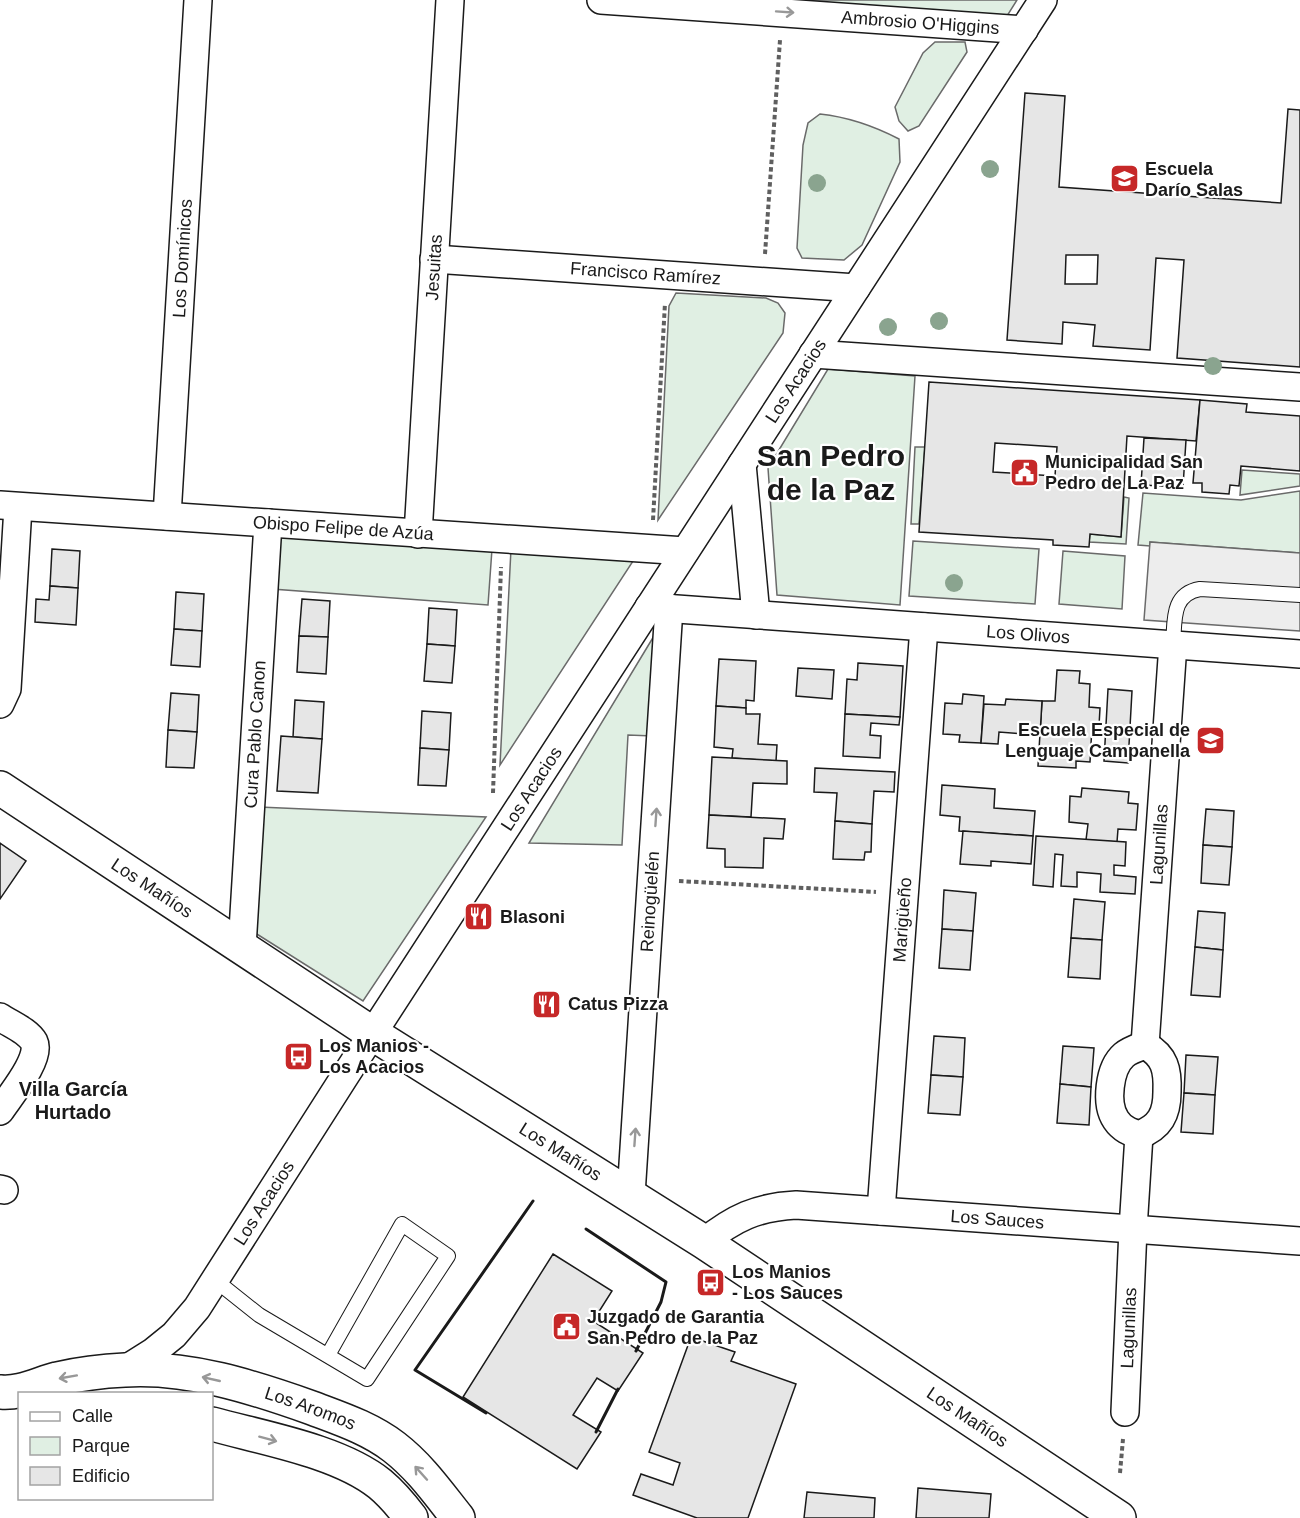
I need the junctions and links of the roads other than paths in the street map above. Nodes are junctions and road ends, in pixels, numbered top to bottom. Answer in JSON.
{"nodes":[{"id":1,"x":198,"y":0,"type":"edge"},
{"id":2,"x":450,"y":0,"type":"edge"},
{"id":3,"x":601,"y":0,"type":"edge"},
{"id":4,"x":1043,"y":0,"type":"edge"},
{"id":5,"x":1024,"y":30,"type":"junction"},
{"id":6,"x":434,"y":259,"type":"junction"},
{"id":7,"x":856,"y":288,"type":"junction"},
{"id":8,"x":813,"y":354,"type":"junction"},
{"id":9,"x":1300,"y":387,"type":"edge"},
{"id":10,"x":742,"y":464,"type":"junction"},
{"id":11,"x":9,"y":506,"type":"edge"},
{"id":12,"x":166,"y":516,"type":"junction"},
{"id":13,"x":268,"y":523,"type":"junction"},
{"id":14,"x":418,"y":534,"type":"junction"},
{"id":15,"x":685,"y":550,"type":"junction"},
{"id":16,"x":1300,"y":596,"type":"edge"},
{"id":17,"x":659,"y":608,"type":"junction"},
{"id":18,"x":756,"y":615,"type":"junction"},
{"id":19,"x":5,"y":627,"type":"edge"},
{"id":20,"x":924,"y":627,"type":"junction"},
{"id":21,"x":1173,"y":644,"type":"junction"},
{"id":22,"x":1300,"y":654,"type":"edge"},
{"id":23,"x":0,"y":704,"type":"edge"},
{"id":24,"x":0,"y":788,"type":"edge"},
{"id":25,"x":242,"y":947,"type":"junction"},
{"id":26,"x":0,"y":1017,"type":"edge"},
{"id":27,"x":373,"y":1034,"type":"junction"},
{"id":28,"x":1145,"y":1046,"type":"junction"},
{"id":29,"x":0,"y":1111,"type":"edge"},
{"id":30,"x":1139,"y":1135,"type":"junction"},
{"id":31,"x":631,"y":1196,"type":"junction"},
{"id":32,"x":881,"y":1211,"type":"junction"},
{"id":33,"x":1133,"y":1229,"type":"junction"},
{"id":34,"x":1300,"y":1240,"type":"edge"},
{"id":35,"x":704,"y":1242,"type":"junction"},
{"id":36,"x":215,"y":1280,"type":"junction"},
{"id":37,"x":328,"y":1355,"type":"junction"},
{"id":38,"x":126,"y":1370,"type":"junction"},
{"id":39,"x":12,"y":1393,"type":"edge"},
{"id":40,"x":1125,"y":1412,"type":"dead end"},
{"id":41,"x":213,"y":1424,"type":"edge"},
{"id":42,"x":1104,"y":1513,"type":"edge"},
{"id":43,"x":411,"y":1518,"type":"edge"},
{"id":44,"x":458,"y":1518,"type":"edge"}],
"edges":[{"from":1,"to":12,"type":"street","name":"Los Domínicos"},
{"from":2,"to":6,"type":"street","name":"Jesuitas"},
{"from":3,"to":5,"type":"street","name":"Ambrosio O'Higgins","one_way":true},
{"from":4,"to":5,"type":"street","name":"Los Acacios"},
{"from":5,"to":7,"type":"street","name":"Los Acacios"},
{"from":6,"to":7,"type":"street","name":"Francisco Ramírez"},
{"from":6,"to":14,"type":"street","name":"Jesuitas"},
{"from":7,"to":8,"type":"street","name":"Los Acacios"},
{"from":8,"to":9,"type":"street"},
{"from":8,"to":10,"type":"street","name":"Los Acacios"},
{"from":10,"to":15,"type":"street","name":"Los Acacios"},
{"from":10,"to":18,"type":"street"},
{"from":11,"to":12,"type":"street","name":"Obispo Felipe de Azúa"},
{"from":11,"to":19,"type":"street"},
{"from":12,"to":13,"type":"street","name":"Obispo Felipe de Azúa"},
{"from":13,"to":14,"type":"street","name":"Obispo Felipe de Azúa"},
{"from":13,"to":25,"type":"street","name":"Cura Pablo Canon"},
{"from":14,"to":15,"type":"street","name":"Obispo Felipe de Azúa"},
{"from":15,"to":17,"type":"street","name":"Los Acacios"},
{"from":16,"to":21,"type":"lane"},
{"from":17,"to":18,"type":"street","name":"Los Olivos"},
{"from":17,"to":27,"type":"street","name":"Los Acacios"},
{"from":31,"to":17,"type":"street","name":"Reinogüelén","one_way":true},
{"from":18,"to":20,"type":"street","name":"Los Olivos"},
{"from":19,"to":23,"type":"street"},
{"from":20,"to":21,"type":"street","name":"Los Olivos"},
{"from":20,"to":32,"type":"street","name":"Marigüeño"},
{"from":21,"to":22,"type":"street","name":"Los Olivos"},
{"from":21,"to":28,"type":"street","name":"Lagunillas"},
{"from":24,"to":25,"type":"street","name":"Los Mañíos"},
{"from":25,"to":27,"type":"street","name":"Los Mañíos"},
{"from":26,"to":29,"type":"street"},
{"from":27,"to":31,"type":"street","name":"Los Mañíos"},
{"from":27,"to":36,"type":"street","name":"Los Acacios"},
{"from":28,"to":30,"type":"street"},
{"from":28,"to":30,"type":"street"},
{"from":30,"to":33,"type":"street","name":"Lagunillas"},
{"from":31,"to":35,"type":"street","name":"Los Mañíos"},
{"from":32,"to":33,"type":"street","name":"Los Sauces"},
{"from":32,"to":35,"type":"street","name":"Los Sauces"},
{"from":33,"to":34,"type":"street","name":"Los Sauces"},
{"from":33,"to":40,"type":"street","name":"Lagunillas"},
{"from":35,"to":42,"type":"street","name":"Los Mañíos"},
{"from":36,"to":37,"type":"lane"},
{"from":36,"to":38,"type":"street","name":"Los Acacios"},
{"from":37,"to":37,"type":"lane"},
{"from":38,"to":39,"type":"street","name":"Los Acacios","one_way":true},
{"from":44,"to":38,"type":"street","name":"Los Aromos","one_way":true},
{"from":41,"to":43,"type":"street","one_way":true}]}
